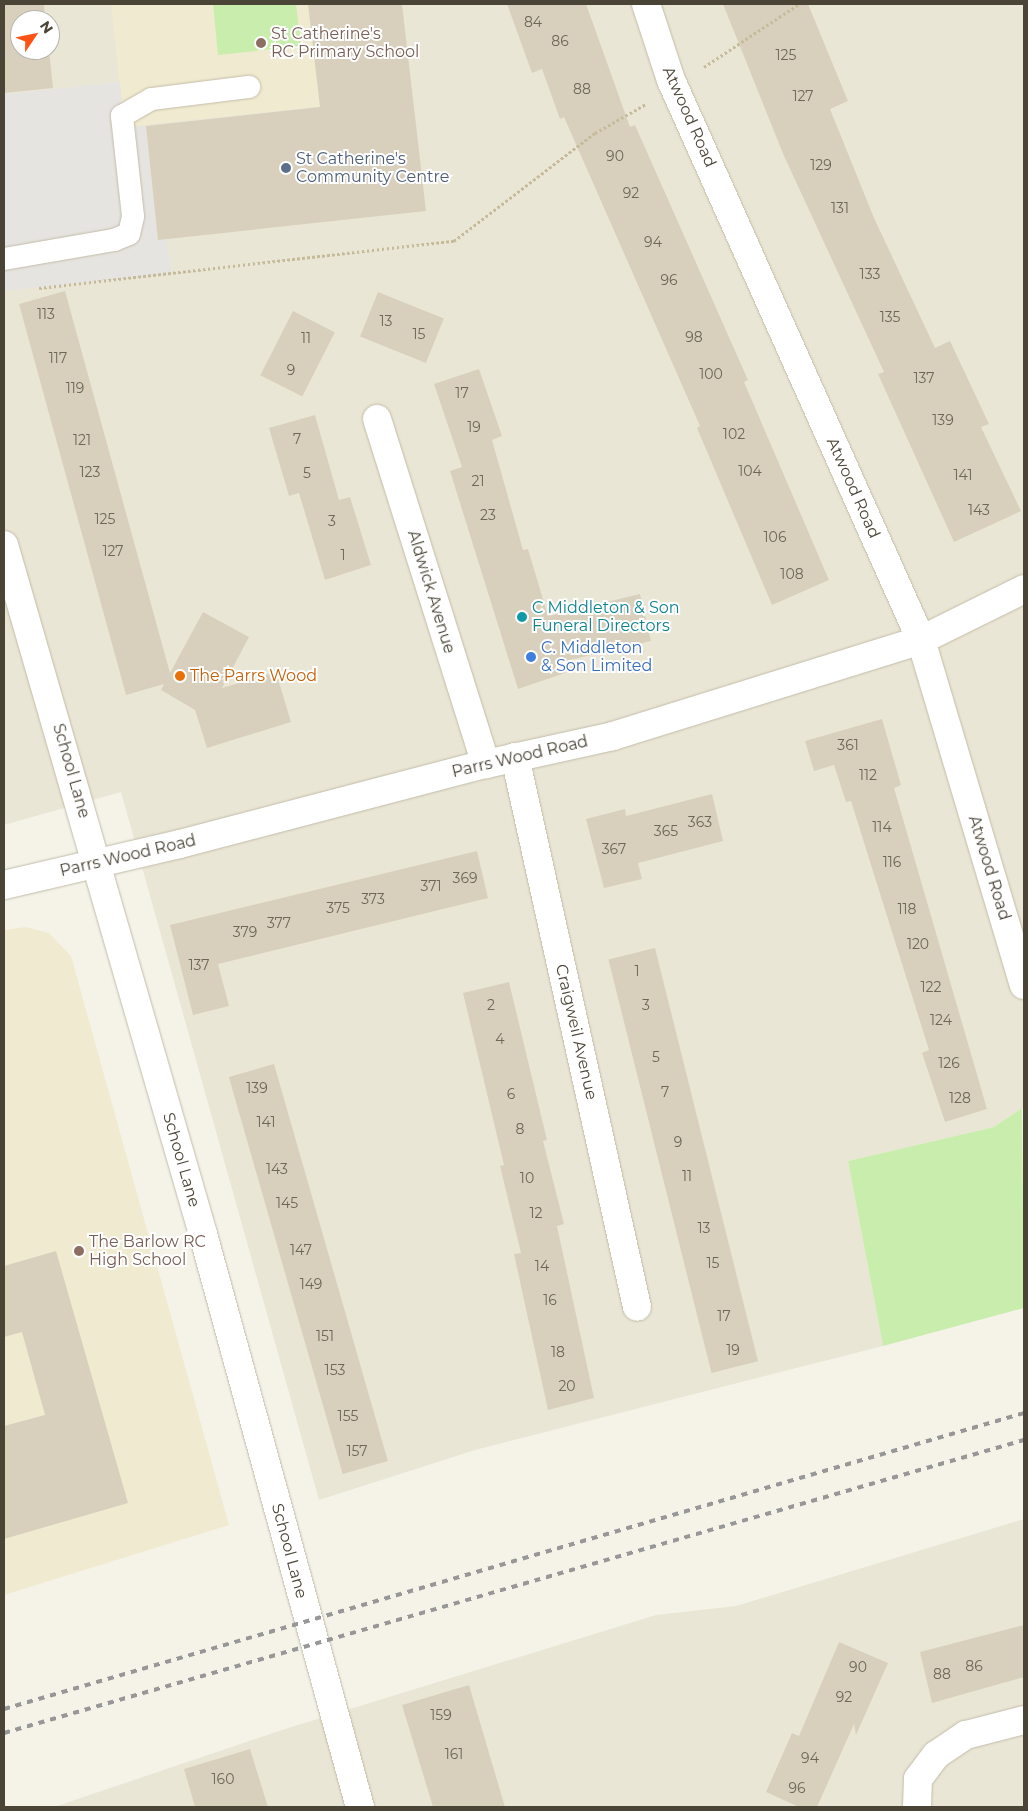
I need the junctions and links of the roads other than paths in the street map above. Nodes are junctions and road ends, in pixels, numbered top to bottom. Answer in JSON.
{"nodes":[{"id":1,"x":646,"y":4,"type":"edge"},
{"id":2,"x":249,"y":87,"type":"dead end"},
{"id":3,"x":4,"y":259,"type":"edge"},
{"id":4,"x":377,"y":419,"type":"dead end"},
{"id":5,"x":4,"y":545,"type":"edge"},
{"id":6,"x":1024,"y":590,"type":"edge"},
{"id":7,"x":920,"y":640,"type":"junction"},
{"id":8,"x":515,"y":757,"type":"junction"},
{"id":9,"x":486,"y":764,"type":"junction"},
{"id":10,"x":97,"y":864,"type":"junction"},
{"id":11,"x":4,"y":885,"type":"edge"},
{"id":12,"x":1024,"y":985,"type":"edge"},
{"id":13,"x":637,"y":1307,"type":"dead end"},
{"id":14,"x":1024,"y":1720,"type":"edge"},
{"id":15,"x":360,"y":1807,"type":"edge"},
{"id":16,"x":917,"y":1807,"type":"edge"}],
"edges":[{"from":1,"to":7,"type":"street","name":"Atwood Road"},
{"from":2,"to":3,"type":"lane"},
{"from":4,"to":9,"type":"street","name":"Aldwick Avenue"},
{"from":5,"to":10,"type":"street","name":"School Lane"},
{"from":6,"to":7,"type":"street","name":"Parrs Wood Road"},
{"from":7,"to":8,"type":"street","name":"Parrs Wood Road"},
{"from":7,"to":12,"type":"street","name":"Atwood Road"},
{"from":8,"to":9,"type":"street","name":"Parrs Wood Road"},
{"from":8,"to":13,"type":"street","name":"Craigweil Avenue"},
{"from":9,"to":10,"type":"street","name":"Parrs Wood Road"},
{"from":10,"to":11,"type":"street","name":"Parrs Wood Road"},
{"from":10,"to":15,"type":"street","name":"School Lane"},
{"from":14,"to":16,"type":"street"}]}
